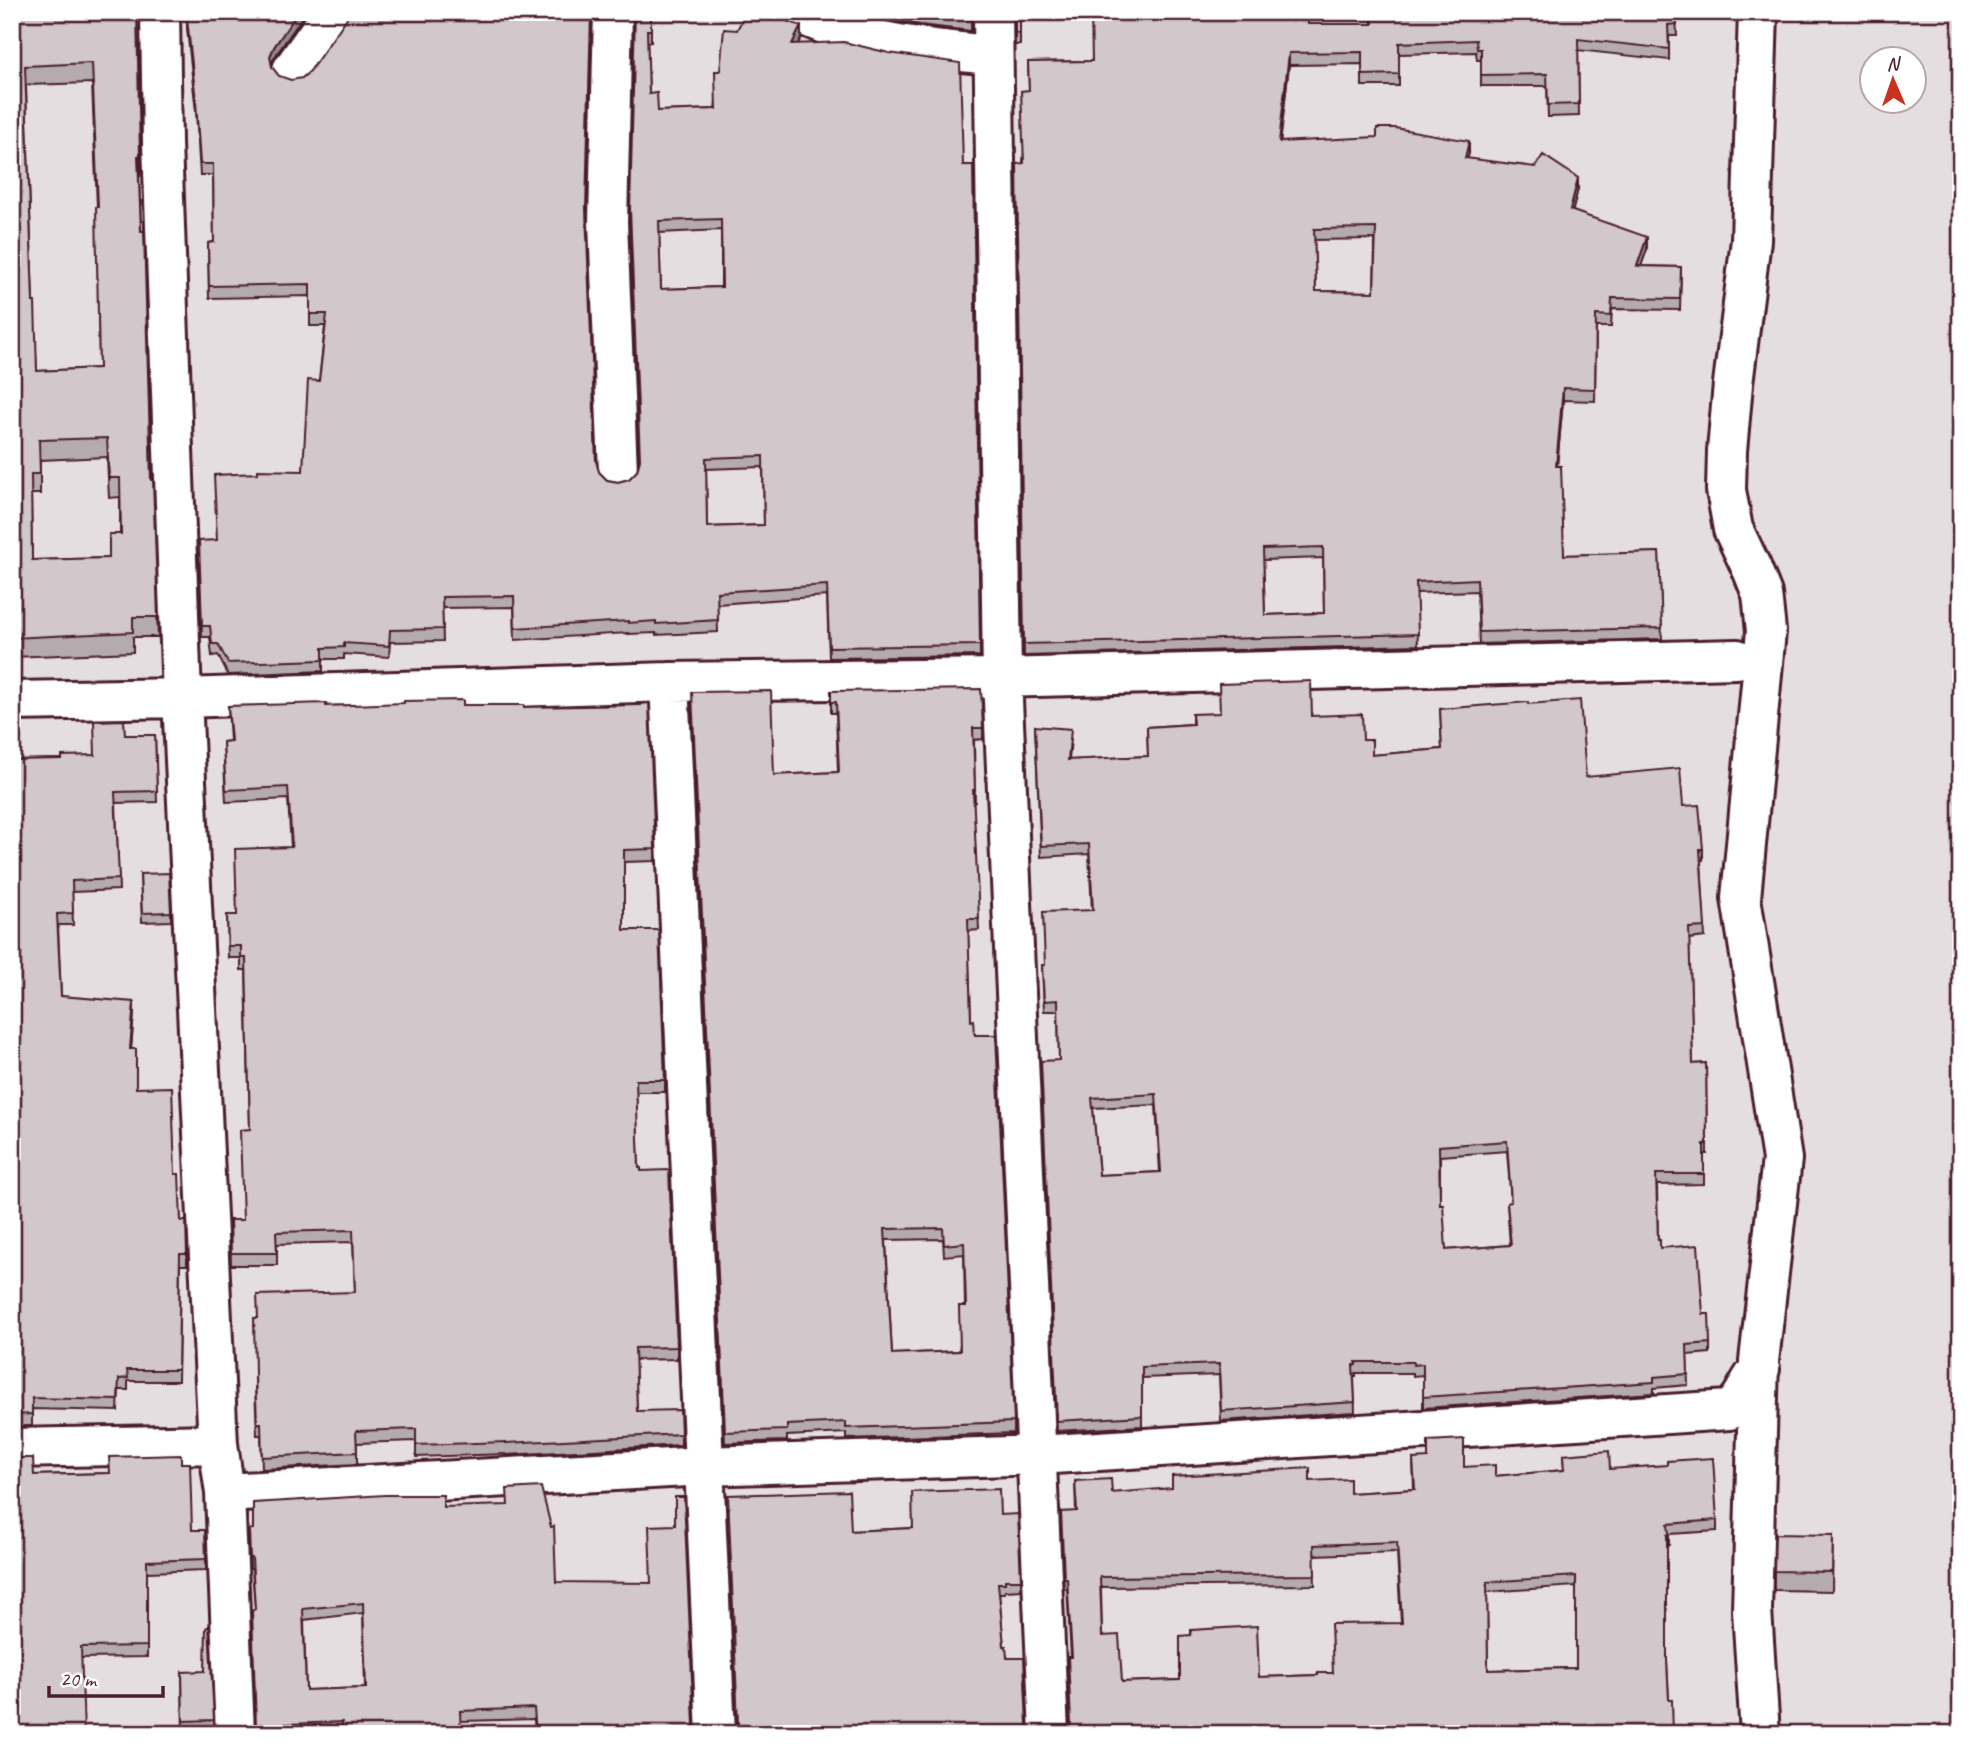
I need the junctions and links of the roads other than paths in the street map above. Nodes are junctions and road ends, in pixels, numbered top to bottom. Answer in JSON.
{"nodes":[{"id":1,"x":160,"y":12,"type":"edge"},
{"id":2,"x":333,"y":12,"type":"edge"},
{"id":3,"x":613,"y":12,"type":"edge"},
{"id":4,"x":796,"y":12,"type":"edge"},
{"id":5,"x":993,"y":12,"type":"edge"},
{"id":6,"x":1758,"y":12,"type":"edge"},
{"id":7,"x":993,"y":55,"type":"junction"},
{"id":8,"x":292,"y":70,"type":"dead end"},
{"id":9,"x":618,"y":472,"type":"dead end"},
{"id":10,"x":1737,"y":659,"type":"dead end"},
{"id":11,"x":1002,"y":678,"type":"junction"},
{"id":12,"x":669,"y":682,"type":"junction"},
{"id":13,"x":182,"y":698,"type":"junction"},
{"id":14,"x":12,"y":701,"type":"edge"},
{"id":15,"x":1759,"y":1361,"type":"junction"},
{"id":16,"x":1729,"y":1410,"type":"junction"},
{"id":17,"x":218,"y":1444,"type":"junction"},
{"id":18,"x":12,"y":1448,"type":"edge"},
{"id":19,"x":1038,"y":1455,"type":"junction"},
{"id":20,"x":705,"y":1466,"type":"junction"},
{"id":21,"x":225,"y":1493,"type":"junction"},
{"id":22,"x":235,"y":1734,"type":"edge"},
{"id":23,"x":716,"y":1734,"type":"edge"},
{"id":24,"x":1049,"y":1734,"type":"edge"},
{"id":25,"x":1738,"y":1734,"type":"edge"},
{"id":26,"x":1760,"y":1734,"type":"edge"}],
"edges":[{"from":1,"to":13,"type":"street"},
{"from":2,"to":8,"type":"street"},
{"from":3,"to":9,"type":"street"},
{"from":4,"to":7,"type":"street"},
{"from":5,"to":7,"type":"street"},
{"from":6,"to":15,"type":"street"},
{"from":7,"to":11,"type":"street"},
{"from":10,"to":11,"type":"street"},
{"from":11,"to":12,"type":"street"},
{"from":11,"to":19,"type":"street"},
{"from":12,"to":13,"type":"street"},
{"from":12,"to":20,"type":"street"},
{"from":13,"to":14,"type":"street"},
{"from":13,"to":17,"type":"street"},
{"from":15,"to":16,"type":"street"},
{"from":15,"to":26,"type":"street"},
{"from":16,"to":19,"type":"street"},
{"from":16,"to":25,"type":"street"},
{"from":17,"to":18,"type":"street"},
{"from":17,"to":21,"type":"street"},
{"from":19,"to":20,"type":"street"},
{"from":19,"to":24,"type":"street"},
{"from":20,"to":21,"type":"street"},
{"from":20,"to":23,"type":"street"},
{"from":21,"to":22,"type":"street"}]}
